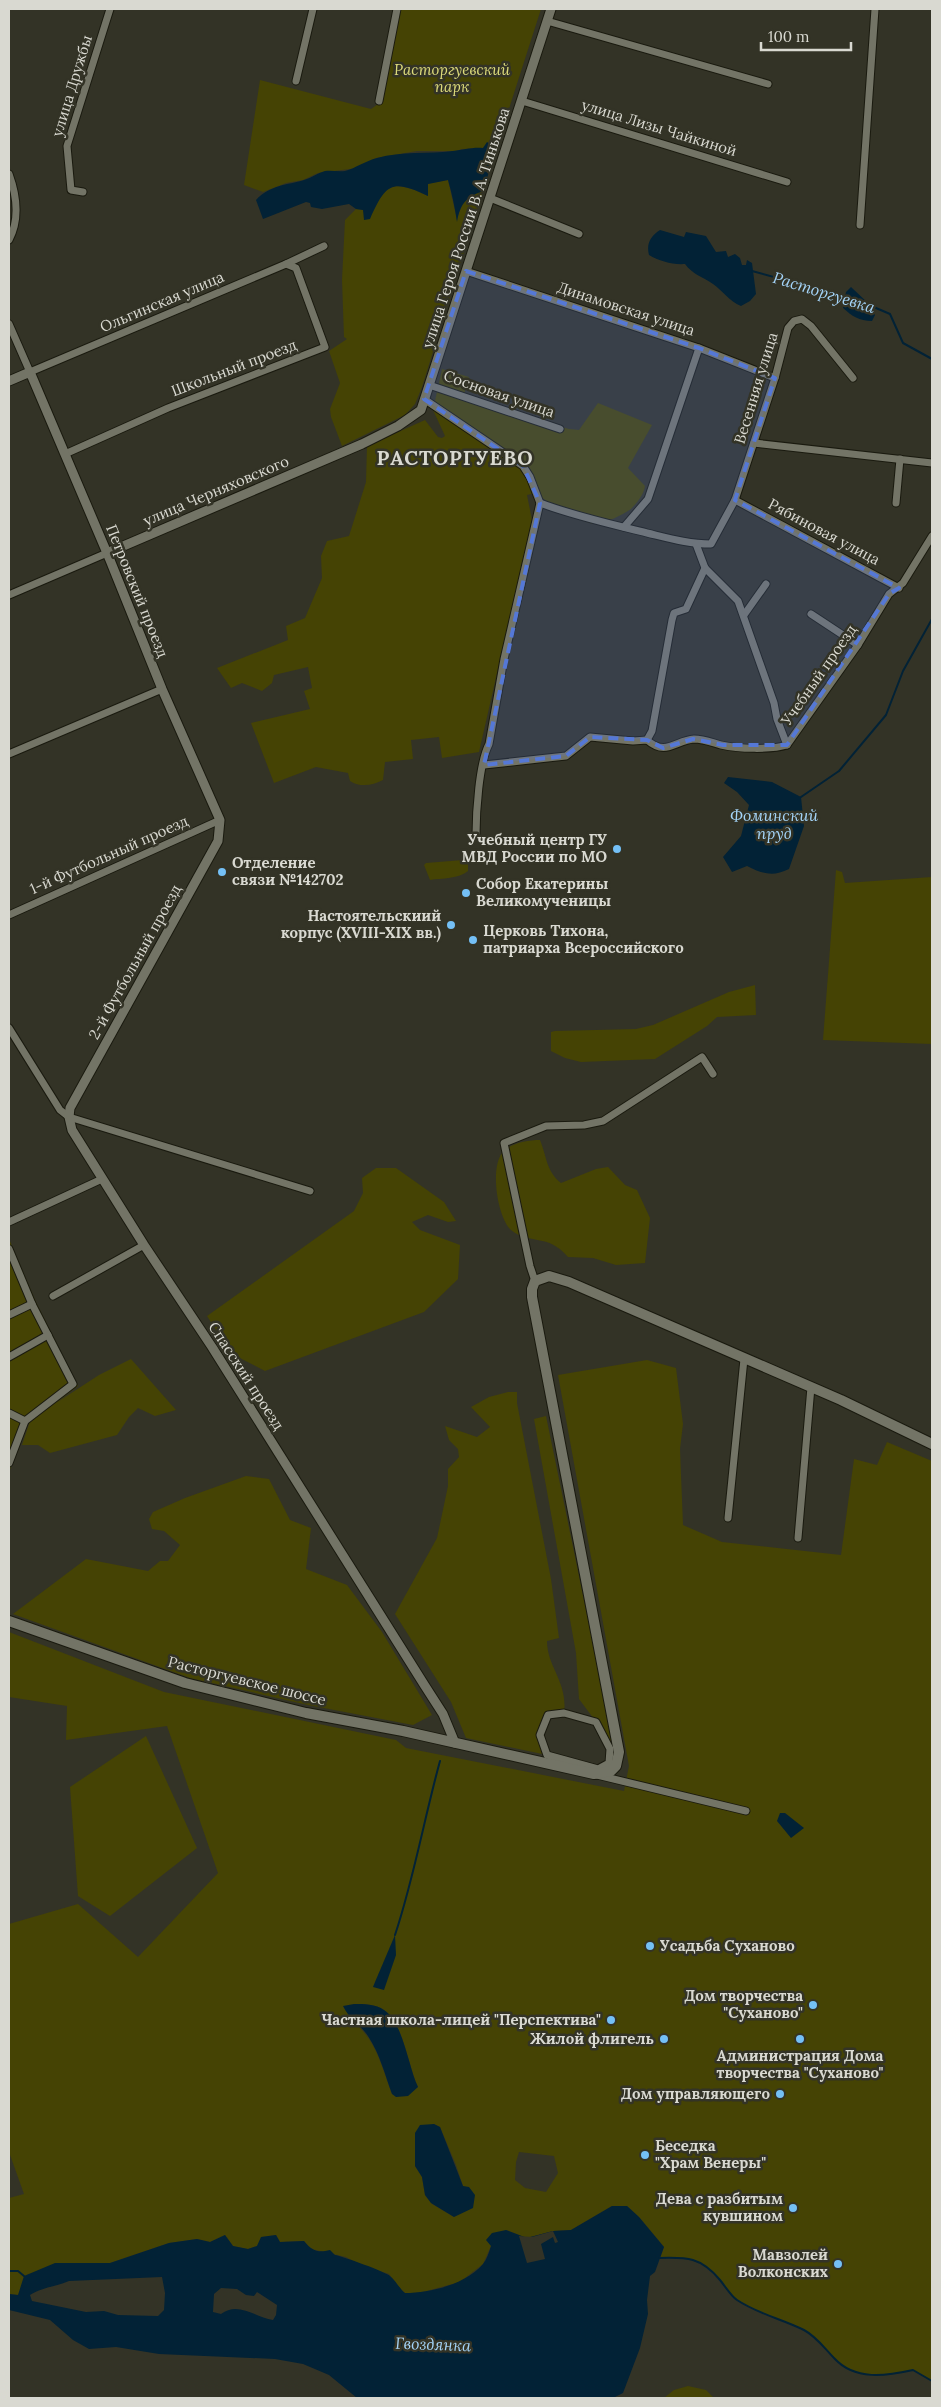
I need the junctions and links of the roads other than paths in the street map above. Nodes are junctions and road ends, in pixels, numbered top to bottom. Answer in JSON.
{"nodes":[{"id":1,"x":110,"y":9,"type":"edge"},
{"id":2,"x":313,"y":9,"type":"edge"},
{"id":3,"x":397,"y":9,"type":"edge"},
{"id":4,"x":551,"y":9,"type":"edge"},
{"id":5,"x":875,"y":9,"type":"edge"},
{"id":6,"x":547,"y":21,"type":"junction"},
{"id":7,"x":296,"y":81,"type":"dead end"},
{"id":8,"x":768,"y":84,"type":"dead end"},
{"id":9,"x":379,"y":101,"type":"dead end"},
{"id":10,"x":522,"y":101,"type":"junction"},
{"id":11,"x":9,"y":174,"type":"edge"},
{"id":12,"x":787,"y":182,"type":"dead end"},
{"id":13,"x":83,"y":192,"type":"dead end"},
{"id":14,"x":490,"y":198,"type":"junction"},
{"id":15,"x":860,"y":225,"type":"dead end"},
{"id":16,"x":578,"y":234,"type":"dead end"},
{"id":17,"x":9,"y":240,"type":"edge"},
{"id":18,"x":324,"y":246,"type":"dead end"},
{"id":19,"x":286,"y":264,"type":"junction"},
{"id":20,"x":466,"y":271,"type":"junction"},
{"id":21,"x":9,"y":324,"type":"edge"},
{"id":22,"x":699,"y":348,"type":"junction"},
{"id":23,"x":30,"y":372,"type":"junction"},
{"id":24,"x":775,"y":378,"type":"junction"},
{"id":25,"x":853,"y":378,"type":"dead end"},
{"id":26,"x":9,"y":381,"type":"edge"},
{"id":27,"x":429,"y":385,"type":"junction"},
{"id":28,"x":424,"y":399,"type":"junction"},
{"id":29,"x":560,"y":429,"type":"dead end"},
{"id":30,"x":754,"y":443,"type":"junction"},
{"id":31,"x":65,"y":454,"type":"junction"},
{"id":32,"x":900,"y":459,"type":"junction"},
{"id":33,"x":932,"y":463,"type":"edge"},
{"id":34,"x":735,"y":500,"type":"junction"},
{"id":35,"x":540,"y":503,"type":"junction"},
{"id":36,"x":896,"y":503,"type":"dead end"},
{"id":37,"x":624,"y":528,"type":"junction"},
{"id":38,"x":932,"y":536,"type":"edge"},
{"id":39,"x":696,"y":544,"type":"junction"},
{"id":40,"x":107,"y":553,"type":"junction"},
{"id":41,"x":705,"y":568,"type":"junction"},
{"id":42,"x":766,"y":584,"type":"dead end"},
{"id":43,"x":899,"y":588,"type":"junction"},
{"id":44,"x":9,"y":595,"type":"edge"},
{"id":45,"x":810,"y":614,"type":"dead end"},
{"id":46,"x":744,"y":615,"type":"junction"},
{"id":47,"x":858,"y":645,"type":"junction"},
{"id":48,"x":162,"y":689,"type":"junction"},
{"id":49,"x":647,"y":740,"type":"junction"},
{"id":50,"x":787,"y":745,"type":"junction"},
{"id":51,"x":9,"y":754,"type":"edge"},
{"id":52,"x":484,"y":765,"type":"junction"},
{"id":53,"x":220,"y":820,"type":"junction"},
{"id":54,"x":476,"y":835,"type":"dead end"},
{"id":55,"x":9,"y":915,"type":"edge"},
{"id":56,"x":9,"y":1028,"type":"edge"},
{"id":57,"x":713,"y":1074,"type":"dead end"},
{"id":58,"x":69,"y":1117,"type":"junction"},
{"id":59,"x":102,"y":1180,"type":"junction"},
{"id":60,"x":310,"y":1191,"type":"dead end"},
{"id":61,"x":10,"y":1222,"type":"edge"},
{"id":62,"x":144,"y":1245,"type":"junction"},
{"id":63,"x":9,"y":1249,"type":"edge"},
{"id":64,"x":12,"y":1265,"type":"edge"},
{"id":65,"x":535,"y":1281,"type":"junction"},
{"id":66,"x":53,"y":1296,"type":"dead end"},
{"id":67,"x":32,"y":1304,"type":"junction"},
{"id":68,"x":9,"y":1315,"type":"edge"},
{"id":69,"x":48,"y":1335,"type":"junction"},
{"id":70,"x":9,"y":1357,"type":"edge"},
{"id":71,"x":744,"y":1359,"type":"junction"},
{"id":72,"x":811,"y":1387,"type":"junction"},
{"id":73,"x":9,"y":1414,"type":"edge"},
{"id":74,"x":25,"y":1421,"type":"junction"},
{"id":75,"x":932,"y":1444,"type":"edge"},
{"id":76,"x":9,"y":1463,"type":"edge"},
{"id":77,"x":728,"y":1518,"type":"dead end"},
{"id":78,"x":798,"y":1538,"type":"dead end"},
{"id":79,"x":9,"y":1621,"type":"edge"},
{"id":80,"x":454,"y":1743,"type":"junction"},
{"id":81,"x":609,"y":1763,"type":"joint"},
{"id":82,"x":594,"y":1774,"type":"junction"},
{"id":83,"x":746,"y":1811,"type":"dead end"}],
"edges":[{"from":1,"to":13,"type":"street","name":"улица Дружбы"},
{"from":2,"to":7,"type":"street"},
{"from":3,"to":9,"type":"street"},
{"from":4,"to":6,"type":"street","name":"улица Героя России В. А. Тинькова"},
{"from":5,"to":15,"type":"street"},
{"from":6,"to":8,"type":"street"},
{"from":6,"to":10,"type":"street","name":"улица Героя России В. А. Тинькова"},
{"from":10,"to":12,"type":"street","name":"улица Лизы Чайкиной"},
{"from":10,"to":14,"type":"street","name":"улица Героя России В. А. Тинькова"},
{"from":11,"to":17,"type":"street"},
{"from":14,"to":16,"type":"street"},
{"from":14,"to":20,"type":"street","name":"улица Героя России В. А. Тинькова"},
{"from":18,"to":19,"type":"street","name":"Ольгинская улица"},
{"from":19,"to":23,"type":"street","name":"Ольгинская улица"},
{"from":19,"to":31,"type":"street","name":"Школьный проезд"},
{"from":20,"to":22,"type":"street","name":"Динамовская улица"},
{"from":20,"to":27,"type":"street","name":"улица Героя России В. А. Тинькова"},
{"from":21,"to":23,"type":"street"},
{"from":22,"to":24,"type":"street","name":"Динамовская улица"},
{"from":22,"to":37,"type":"street"},
{"from":23,"to":26,"type":"street","name":"Ольгинская улица"},
{"from":23,"to":31,"type":"street","name":"Петровский проезд"},
{"from":24,"to":25,"type":"street","name":"Весенняя улица"},
{"from":24,"to":30,"type":"street","name":"Весенняя улица"},
{"from":27,"to":28,"type":"street","name":"улица Героя России В. А. Тинькова"},
{"from":27,"to":29,"type":"street","name":"Сосновая улица"},
{"from":28,"to":35,"type":"street"},
{"from":28,"to":40,"type":"street","name":"улица Черняховского"},
{"from":30,"to":32,"type":"street"},
{"from":30,"to":34,"type":"street","name":"Весенняя улица"},
{"from":31,"to":40,"type":"street","name":"Петровский проезд"},
{"from":32,"to":33,"type":"street"},
{"from":32,"to":36,"type":"street"},
{"from":34,"to":39,"type":"street","name":"Весенняя улица"},
{"from":34,"to":43,"type":"street","name":"Рябиновая улица"},
{"from":35,"to":37,"type":"street"},
{"from":35,"to":52,"type":"street"},
{"from":37,"to":39,"type":"street"},
{"from":38,"to":43,"type":"street","name":"Учебный проезд"},
{"from":39,"to":41,"type":"street"},
{"from":40,"to":44,"type":"street","name":"улица Черняховского"},
{"from":40,"to":48,"type":"street","name":"Петровский проезд"},
{"from":41,"to":46,"type":"street"},
{"from":41,"to":49,"type":"street"},
{"from":42,"to":46,"type":"street"},
{"from":43,"to":47,"type":"street","name":"Учебный проезд"},
{"from":45,"to":47,"type":"street"},
{"from":46,"to":50,"type":"street"},
{"from":47,"to":50,"type":"street","name":"Учебный проезд"},
{"from":48,"to":51,"type":"street"},
{"from":48,"to":53,"type":"street","name":"Петровский проезд"},
{"from":49,"to":50,"type":"street","name":"Учебный проезд"},
{"from":49,"to":52,"type":"street","name":"Учебный проезд"},
{"from":52,"to":54,"type":"street"},
{"from":53,"to":55,"type":"street","name":"1-й Футбольный проезд"},
{"from":53,"to":58,"type":"street","name":"2-й Футбольный проезд"},
{"from":56,"to":58,"type":"street","name":"Спасский проезд"},
{"from":57,"to":65,"type":"street"},
{"from":58,"to":59,"type":"street","name":"Спасский проезд"},
{"from":58,"to":60,"type":"street"},
{"from":59,"to":61,"type":"street"},
{"from":59,"to":62,"type":"street","name":"Спасский проезд"},
{"from":62,"to":66,"type":"street"},
{"from":62,"to":80,"type":"street","name":"Спасский проезд"},
{"from":63,"to":64,"type":"street"},
{"from":64,"to":67,"type":"street"},
{"from":65,"to":71,"type":"main road"},
{"from":65,"to":82,"type":"main road"},
{"from":67,"to":68,"type":"street"},
{"from":67,"to":69,"type":"street"},
{"from":69,"to":70,"type":"street"},
{"from":69,"to":74,"type":"street"},
{"from":71,"to":72,"type":"main road"},
{"from":71,"to":77,"type":"street"},
{"from":72,"to":75,"type":"main road"},
{"from":72,"to":78,"type":"street"},
{"from":73,"to":74,"type":"street"},
{"from":74,"to":76,"type":"street"},
{"from":79,"to":80,"type":"main road","name":"Расторгуевское шоссе"},
{"from":80,"to":82,"type":"main road","name":"Расторгуевское шоссе"},
{"from":81,"to":81,"type":"street"},
{"from":82,"to":83,"type":"street"}]}
